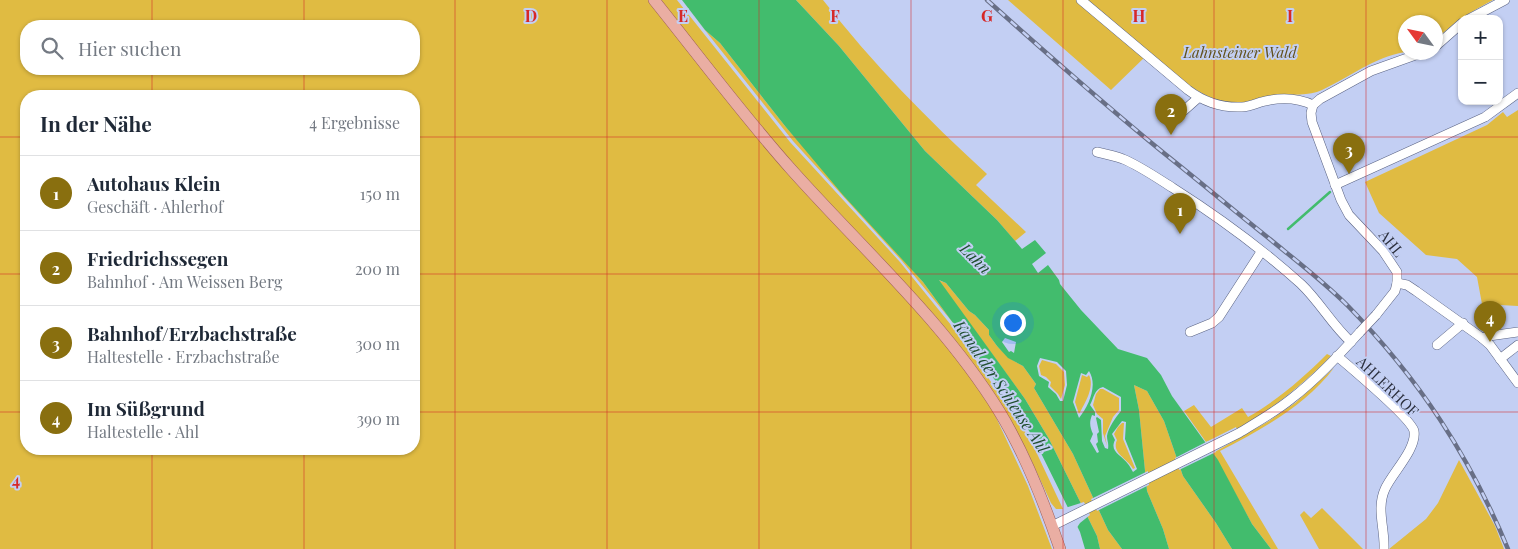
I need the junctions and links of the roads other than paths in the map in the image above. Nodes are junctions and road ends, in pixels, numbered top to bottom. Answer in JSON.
{"nodes":[{"id":1,"x":654,"y":0,"type":"edge"},
{"id":2,"x":1082,"y":0,"type":"edge"},
{"id":3,"x":1505,"y":0,"type":"edge"},
{"id":4,"x":1477,"y":15,"type":"edge"},
{"id":5,"x":1458,"y":27,"type":"edge"},
{"id":6,"x":1443,"y":40,"type":"edge"},
{"id":7,"x":1403,"y":60,"type":"edge"},
{"id":8,"x":1518,"y":92,"type":"edge"},
{"id":9,"x":1198,"y":98,"type":"junction"},
{"id":10,"x":1313,"y":105,"type":"junction"},
{"id":11,"x":1171,"y":122,"type":"dead end"},
{"id":12,"x":1097,"y":152,"type":"dead end"},
{"id":13,"x":1335,"y":185,"type":"junction"},
{"id":14,"x":1261,"y":252,"type":"junction"},
{"id":15,"x":1398,"y":283,"type":"junction"},
{"id":16,"x":1463,"y":323,"type":"junction"},
{"id":17,"x":1190,"y":332,"type":"dead end"},
{"id":18,"x":1518,"y":332,"type":"edge"},
{"id":19,"x":1482,"y":338,"type":"junction"},
{"id":20,"x":1351,"y":342,"type":"junction"},
{"id":21,"x":1437,"y":345,"type":"dead end"},
{"id":22,"x":1518,"y":345,"type":"edge"},
{"id":23,"x":1337,"y":356,"type":"junction"},
{"id":24,"x":1500,"y":359,"type":"junction"},
{"id":25,"x":1518,"y":383,"type":"edge"},
{"id":26,"x":1056,"y":524,"type":"junction"},
{"id":27,"x":1060,"y":549,"type":"edge"},
{"id":28,"x":1384,"y":549,"type":"edge"}],
"edges":[{"from":1,"to":26,"type":"main road"},
{"from":2,"to":9,"type":"street"},
{"from":3,"to":4,"type":"street"},
{"from":5,"to":6,"type":"street"},
{"from":7,"to":10,"type":"street"},
{"from":8,"to":13,"type":"street"},
{"from":9,"to":10,"type":"street"},
{"from":9,"to":11,"type":"street"},
{"from":10,"to":13,"type":"street","name":"AHL"},
{"from":12,"to":14,"type":"street","name":"AHLERHOF"},
{"from":13,"to":15,"type":"street","name":"AHL"},
{"from":14,"to":17,"type":"street"},
{"from":14,"to":20,"type":"street","name":"AHLERHOF"},
{"from":15,"to":16,"type":"street"},
{"from":15,"to":20,"type":"street","bridge":true},
{"from":16,"to":19,"type":"street"},
{"from":16,"to":21,"type":"street"},
{"from":18,"to":19,"type":"street"},
{"from":19,"to":24,"type":"street"},
{"from":20,"to":23,"type":"street"},
{"from":22,"to":24,"type":"street"},
{"from":23,"to":26,"type":"street"},
{"from":23,"to":28,"type":"street","name":"AHLERHOF"},
{"from":24,"to":25,"type":"street"},
{"from":26,"to":27,"type":"main road"}]}
